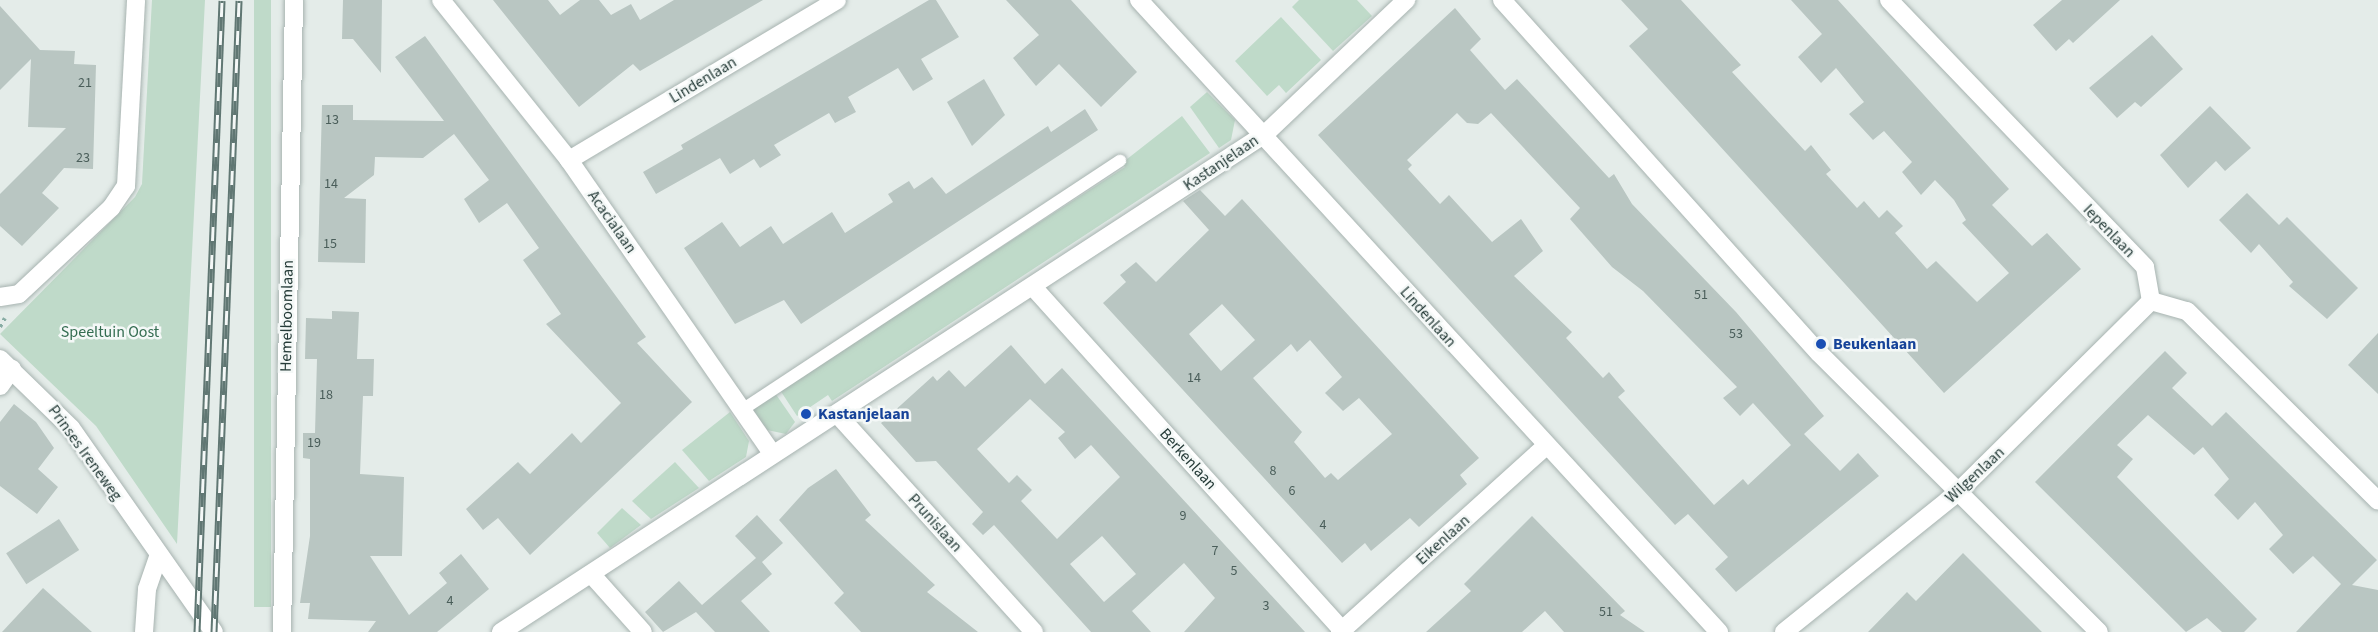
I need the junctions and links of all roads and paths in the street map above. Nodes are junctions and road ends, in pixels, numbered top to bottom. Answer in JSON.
{"nodes":[{"id":1,"x":136,"y":0,"type":"edge"},
{"id":2,"x":294,"y":0,"type":"edge"},
{"id":3,"x":441,"y":0,"type":"edge"},
{"id":4,"x":837,"y":0,"type":"edge"},
{"id":5,"x":1139,"y":0,"type":"edge"},
{"id":6,"x":1406,"y":0,"type":"edge"},
{"id":7,"x":1503,"y":0,"type":"edge"},
{"id":8,"x":1889,"y":0,"type":"edge"},
{"id":9,"x":1264,"y":134,"type":"junction"},
{"id":10,"x":569,"y":160,"type":"junction"},
{"id":11,"x":1120,"y":161,"type":"dead end"},
{"id":12,"x":1034,"y":288,"type":"junction"},
{"id":13,"x":5,"y":297,"type":"edge"},
{"id":14,"x":2151,"y":301,"type":"junction"},
{"id":15,"x":6,"y":364,"type":"edge"},
{"id":16,"x":0,"y":386,"type":"edge"},
{"id":17,"x":742,"y":410,"type":"junction"},
{"id":18,"x":837,"y":414,"type":"junction"},
{"id":19,"x":1545,"y":447,"type":"junction"},
{"id":20,"x":772,"y":453,"type":"junction"},
{"id":21,"x":1957,"y":493,"type":"junction"},
{"id":22,"x":2378,"y":501,"type":"edge"},
{"id":23,"x":158,"y":557,"type":"junction"},
{"id":24,"x":592,"y":575,"type":"junction"},
{"id":25,"x":1341,"y":631,"type":"edge"},
{"id":26,"x":144,"y":632,"type":"edge"},
{"id":27,"x":214,"y":632,"type":"edge"},
{"id":28,"x":282,"y":632,"type":"edge"},
{"id":29,"x":501,"y":632,"type":"edge"},
{"id":30,"x":643,"y":632,"type":"edge"},
{"id":31,"x":1034,"y":632,"type":"edge"},
{"id":32,"x":1719,"y":632,"type":"edge"},
{"id":33,"x":1784,"y":632,"type":"edge"},
{"id":34,"x":2099,"y":632,"type":"edge"}],
"edges":[{"from":1,"to":13,"type":"street"},
{"from":2,"to":28,"type":"street","name":"Hemelboomlaan"},
{"from":3,"to":10,"type":"street","name":"Acacialaan"},
{"from":4,"to":10,"type":"street","name":"Lindenlaan"},
{"from":5,"to":9,"type":"street","name":"Lindenlaan"},
{"from":6,"to":9,"type":"street","name":"Kastanjelaan"},
{"from":7,"to":21,"type":"street"},
{"from":8,"to":14,"type":"street","name":"Iepenlaan"},
{"from":9,"to":12,"type":"street","name":"Kastanjelaan"},
{"from":9,"to":19,"type":"street","name":"Lindenlaan"},
{"from":10,"to":17,"type":"street","name":"Acacialaan"},
{"from":11,"to":17,"type":"lane"},
{"from":12,"to":18,"type":"street","name":"Kastanjelaan"},
{"from":12,"to":25,"type":"street","name":"Berkenlaan"},
{"from":14,"to":21,"type":"street","name":"Wilgenlaan"},
{"from":14,"to":22,"type":"street"},
{"from":15,"to":16,"type":"street"},
{"from":15,"to":23,"type":"street","name":"Prinses Ireneweg"},
{"from":17,"to":20,"type":"street","name":"Acacialaan"},
{"from":18,"to":20,"type":"street","name":"Kastanjelaan"},
{"from":18,"to":31,"type":"street","name":"Prunislaan"},
{"from":19,"to":25,"type":"street","name":"Eikenlaan"},
{"from":19,"to":32,"type":"street","name":"Lindenlaan"},
{"from":20,"to":24,"type":"street","name":"Kastanjelaan"},
{"from":21,"to":33,"type":"street","name":"Wilgenlaan"},
{"from":21,"to":34,"type":"street"},
{"from":23,"to":26,"type":"street"},
{"from":23,"to":27,"type":"street","name":"Prinses Ireneweg"},
{"from":24,"to":29,"type":"street","name":"Kastanjelaan"},
{"from":24,"to":30,"type":"street"}]}
